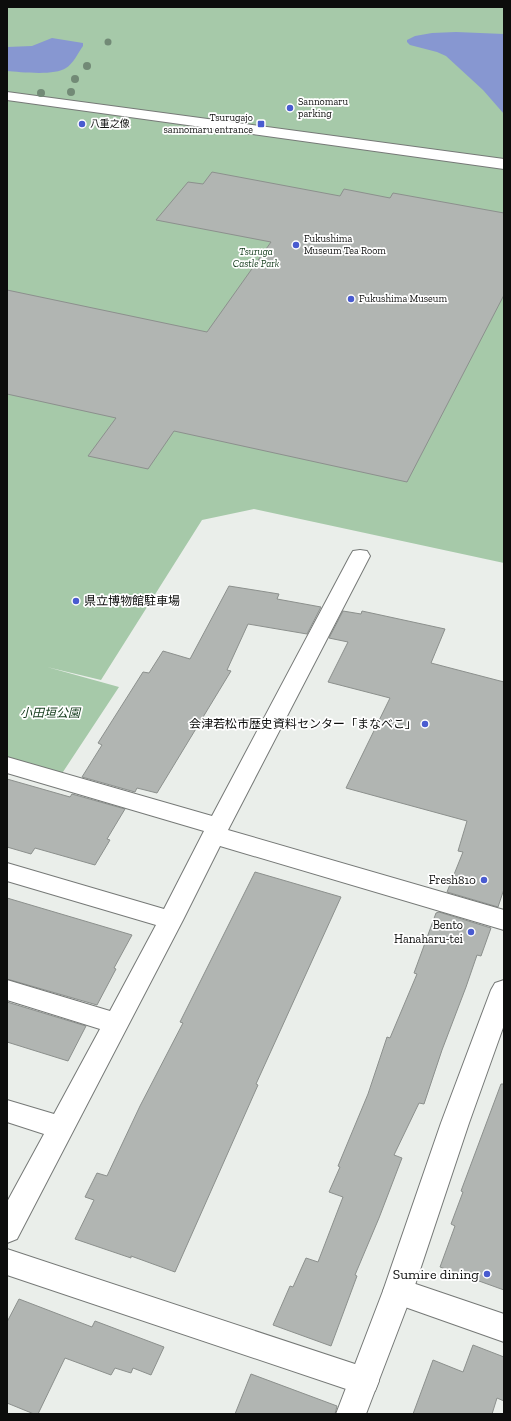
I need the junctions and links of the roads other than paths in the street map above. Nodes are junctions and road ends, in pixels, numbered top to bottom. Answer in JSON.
{"nodes":[{"id":1,"x":7,"y":96,"type":"edge"},
{"id":2,"x":504,"y":164,"type":"edge"},
{"id":3,"x":360,"y":556,"type":"dead end"},
{"id":4,"x":7,"y":765,"type":"edge"},
{"id":5,"x":216,"y":831,"type":"junction"},
{"id":6,"x":7,"y":872,"type":"edge"},
{"id":7,"x":171,"y":920,"type":"junction"},
{"id":8,"x":504,"y":920,"type":"edge"},
{"id":9,"x":7,"y":990,"type":"edge"},
{"id":10,"x":504,"y":990,"type":"edge"},
{"id":11,"x":116,"y":1024,"type":"junction"},
{"id":12,"x":7,"y":1111,"type":"edge"},
{"id":13,"x":60,"y":1128,"type":"junction"},
{"id":14,"x":7,"y":1230,"type":"edge"},
{"id":15,"x":7,"y":1262,"type":"edge"},
{"id":16,"x":398,"y":1291,"type":"junction"},
{"id":17,"x":504,"y":1328,"type":"edge"},
{"id":18,"x":364,"y":1380,"type":"junction"},
{"id":19,"x":351,"y":1414,"type":"edge"}],
"edges":[{"from":1,"to":2,"type":"street"},
{"from":3,"to":5,"type":"street"},
{"from":4,"to":5,"type":"street"},
{"from":5,"to":7,"type":"street"},
{"from":5,"to":8,"type":"street"},
{"from":6,"to":7,"type":"street"},
{"from":7,"to":11,"type":"street"},
{"from":9,"to":11,"type":"street"},
{"from":10,"to":16,"type":"street"},
{"from":11,"to":13,"type":"street"},
{"from":12,"to":13,"type":"street"},
{"from":13,"to":14,"type":"street"},
{"from":15,"to":18,"type":"street"},
{"from":16,"to":17,"type":"street"},
{"from":16,"to":18,"type":"street"},
{"from":18,"to":19,"type":"street"}]}
